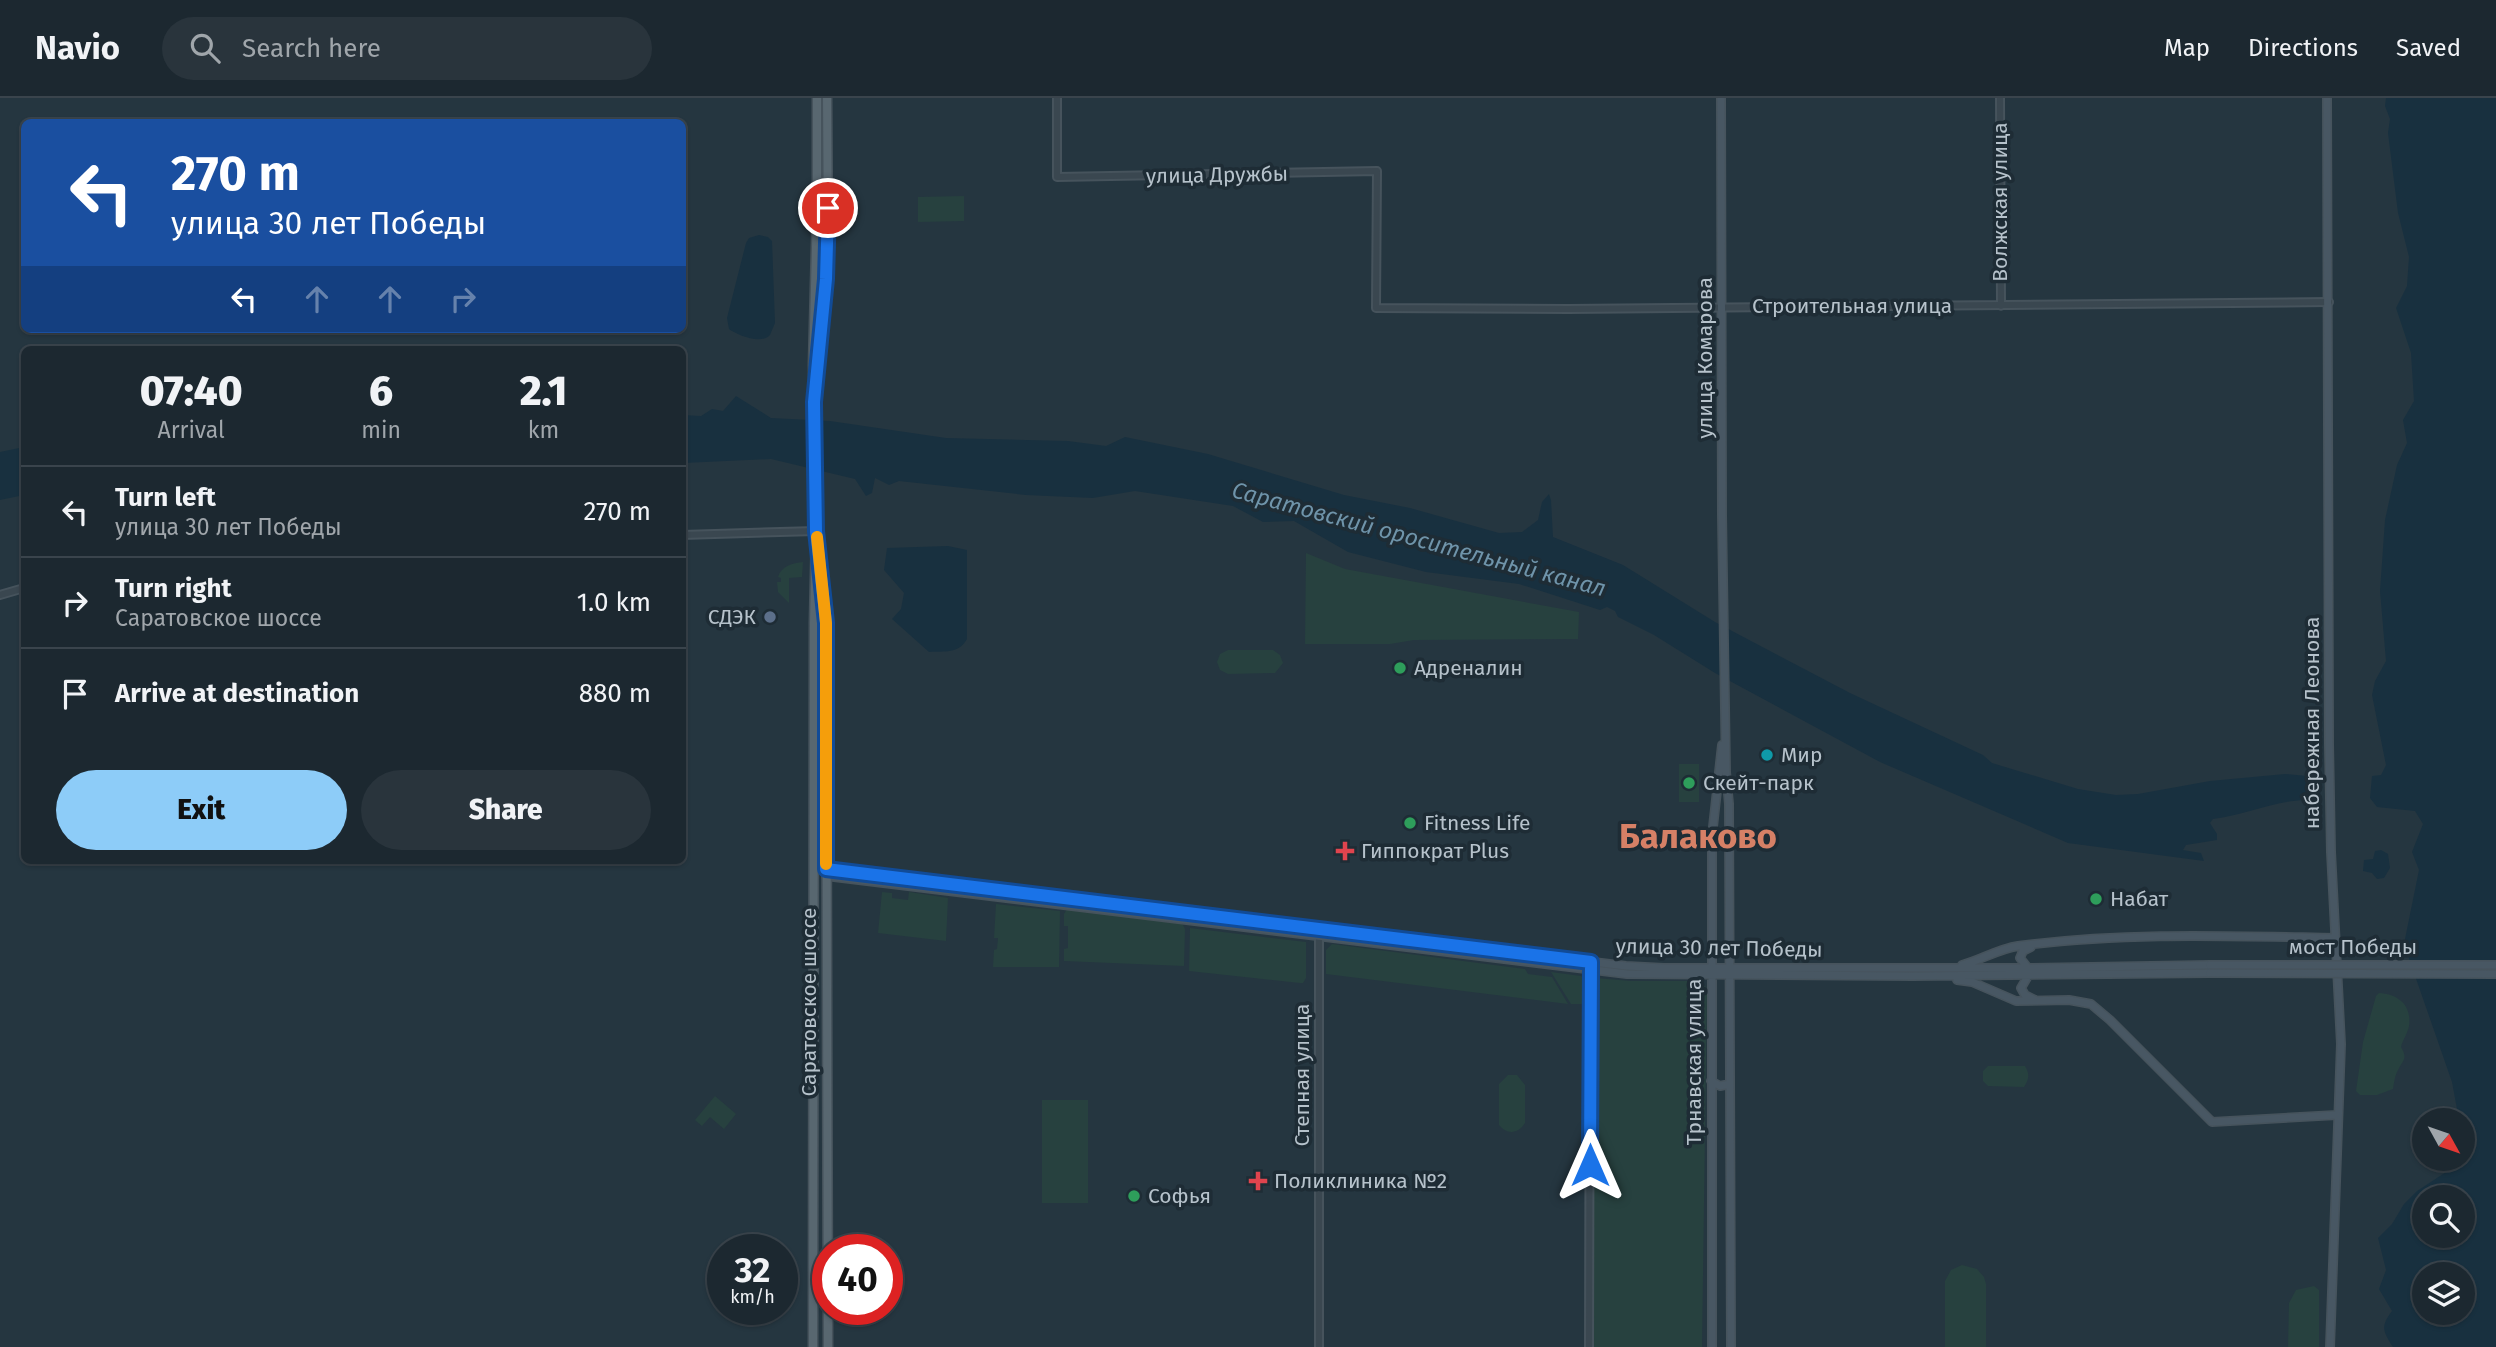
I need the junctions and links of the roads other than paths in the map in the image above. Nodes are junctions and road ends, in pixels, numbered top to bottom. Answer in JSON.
{"nodes":[{"id":1,"x":817,"y":98,"type":"edge"},
{"id":2,"x":827,"y":98,"type":"edge"},
{"id":3,"x":1057,"y":98,"type":"edge"},
{"id":4,"x":1721,"y":98,"type":"edge"},
{"id":5,"x":2000,"y":98,"type":"edge"},
{"id":6,"x":2327,"y":98,"type":"edge"},
{"id":7,"x":815,"y":274,"type":"junction"},
{"id":8,"x":826,"y":279,"type":"junction"},
{"id":9,"x":2329,"y":302,"type":"junction"},
{"id":10,"x":2001,"y":306,"type":"junction"},
{"id":11,"x":1723,"y":307,"type":"junction"},
{"id":12,"x":1376,"y":309,"type":"joint"},
{"id":13,"x":814,"y":402,"type":"junction"},
{"id":14,"x":816,"y":531,"type":"junction"},
{"id":15,"x":686,"y":535,"type":"edge"},
{"id":16,"x":818,"y":578,"type":"junction"},
{"id":17,"x":21,"y":589,"type":"edge"},
{"id":18,"x":0,"y":595,"type":"edge"},
{"id":19,"x":1725,"y":705,"type":"junction"},
{"id":20,"x":1714,"y":804,"type":"junction"},
{"id":21,"x":1729,"y":804,"type":"junction"},
{"id":22,"x":814,"y":872,"type":"junction"},
{"id":23,"x":826,"y":873,"type":"junction"},
{"id":24,"x":1319,"y":933,"type":"junction"},
{"id":25,"x":2335,"y":939,"type":"junction"},
{"id":26,"x":2035,"y":946,"type":"junction"},
{"id":27,"x":2496,"y":965,"type":"edge"},
{"id":28,"x":1590,"y":966,"type":"junction"},
{"id":29,"x":1949,"y":967,"type":"junction"},
{"id":30,"x":2210,"y":969,"type":"junction"},
{"id":31,"x":1711,"y":971,"type":"junction"},
{"id":32,"x":1729,"y":971,"type":"junction"},
{"id":33,"x":2029,"y":972,"type":"junction"},
{"id":34,"x":2496,"y":974,"type":"edge"},
{"id":35,"x":1913,"y":976,"type":"junction"},
{"id":36,"x":2035,"y":1000,"type":"junction"},
{"id":37,"x":1711,"y":1046,"type":"junction"},
{"id":38,"x":1730,"y":1048,"type":"junction"},
{"id":39,"x":813,"y":1073,"type":"junction"},
{"id":40,"x":827,"y":1073,"type":"junction"},
{"id":41,"x":1711,"y":1081,"type":"junction"},
{"id":42,"x":1730,"y":1084,"type":"junction"},
{"id":43,"x":2337,"y":1115,"type":"junction"},
{"id":44,"x":813,"y":1347,"type":"edge"},
{"id":45,"x":828,"y":1347,"type":"edge"},
{"id":46,"x":1319,"y":1347,"type":"edge"},
{"id":47,"x":1589,"y":1347,"type":"edge"},
{"id":48,"x":1712,"y":1347,"type":"edge"},
{"id":49,"x":1731,"y":1347,"type":"edge"},
{"id":50,"x":2330,"y":1347,"type":"edge"}],
"edges":[{"from":1,"to":7,"type":"main road","name":"Саратовское шоссе"},
{"from":2,"to":8,"type":"main road","name":"Саратовское шоссе"},
{"from":3,"to":12,"type":"street","name":"улица Дружбы"},
{"from":4,"to":11,"type":"main road","name":"улица Комарова"},
{"from":5,"to":10,"type":"street","name":"Волжская улица"},
{"from":6,"to":9,"type":"main road","name":"набережная Леонова"},
{"from":7,"to":8,"type":"main road"},
{"from":7,"to":13,"type":"main road","name":"Саратовское шоссе"},
{"from":8,"to":13,"type":"main road","name":"Саратовское шоссе"},
{"from":9,"to":10,"type":"street","name":"Строительная улица"},
{"from":9,"to":25,"type":"main road","name":"набережная Леонова"},
{"from":10,"to":11,"type":"street","name":"Строительная улица"},
{"from":11,"to":12,"type":"street","name":"Строительная улица"},
{"from":11,"to":19,"type":"main road","name":"улица Комарова"},
{"from":13,"to":14,"type":"main road","name":"Саратовское шоссе"},
{"from":14,"to":15,"type":"street"},
{"from":14,"to":16,"type":"main road","name":"Саратовское шоссе"},
{"from":16,"to":22,"type":"main road","name":"Саратовское шоссе"},
{"from":16,"to":23,"type":"main road","name":"Саратовское шоссе"},
{"from":17,"to":18,"type":"street"},
{"from":19,"to":20,"type":"main road","name":"Трнавская улица"},
{"from":19,"to":21,"type":"main road","name":"Трнавская улица"},
{"from":20,"to":21,"type":"main road"},
{"from":20,"to":31,"type":"main road","name":"Трнавская улица"},
{"from":21,"to":32,"type":"main road","name":"Трнавская улица"},
{"from":22,"to":23,"type":"main road"},
{"from":22,"to":39,"type":"main road","name":"Саратовское шоссе"},
{"from":23,"to":24,"type":"main road","name":"улица 30 лет Победы"},
{"from":23,"to":40,"type":"main road","name":"Саратовское шоссе"},
{"from":24,"to":28,"type":"main road","name":"улица 30 лет Победы"},
{"from":24,"to":46,"type":"street","name":"Степная улица"},
{"from":25,"to":26,"type":"main road"},
{"from":25,"to":43,"type":"main road","name":"набережная Леонова"},
{"from":26,"to":29,"type":"main road"},
{"from":26,"to":33,"type":"main road"},
{"from":27,"to":30,"type":"main road","name":"мост Победы","bridge":true},
{"from":28,"to":31,"type":"main road","name":"улица 30 лет Победы"},
{"from":28,"to":47,"type":"street"},
{"from":29,"to":32,"type":"main road","name":"улица 30 лет Победы"},
{"from":29,"to":33,"type":"main road","name":"улица 30 лет Победы"},
{"from":30,"to":33,"type":"main road","name":"улица 30 лет Победы"},
{"from":30,"to":34,"type":"main road","bridge":true},
{"from":31,"to":32,"type":"main road","name":"улица 30 лет Победы"},
{"from":31,"to":37,"type":"main road","name":"Трнавская улица"},
{"from":32,"to":35,"type":"main road"},
{"from":32,"to":38,"type":"main road","name":"Трнавская улица"},
{"from":33,"to":35,"type":"main road"},
{"from":33,"to":36,"type":"main road"},
{"from":35,"to":36,"type":"main road"},
{"from":36,"to":43,"type":"main road"},
{"from":37,"to":38,"type":"main road"},
{"from":37,"to":41,"type":"main road","name":"Трнавская улица"},
{"from":38,"to":42,"type":"main road","name":"Трнавская улица"},
{"from":39,"to":40,"type":"main road"},
{"from":39,"to":44,"type":"main road","name":"Саратовское шоссе"},
{"from":40,"to":45,"type":"main road","name":"Саратовское шоссе"},
{"from":41,"to":42,"type":"main road"},
{"from":41,"to":48,"type":"main road","name":"Трнавская улица"},
{"from":42,"to":49,"type":"main road","name":"Трнавская улица"},
{"from":43,"to":50,"type":"main road","name":"набережная Леонова"}]}
